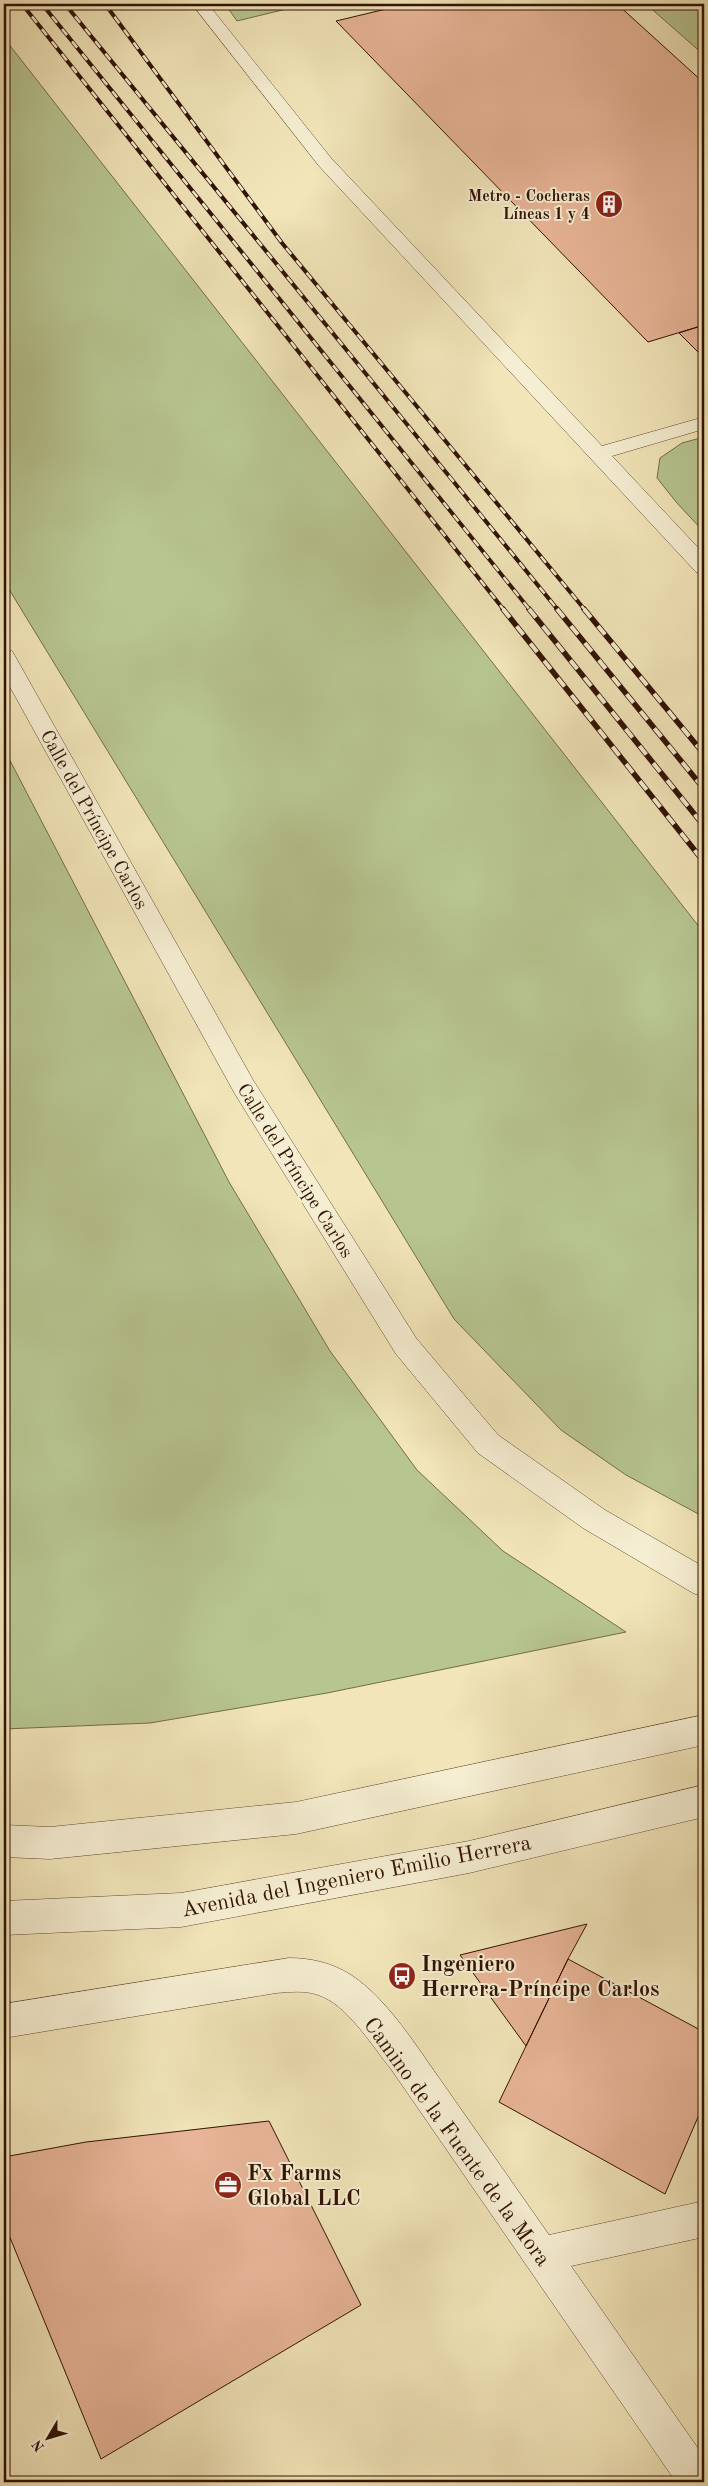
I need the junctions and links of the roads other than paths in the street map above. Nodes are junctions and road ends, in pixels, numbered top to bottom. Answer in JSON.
{"nodes":[{"id":1,"x":200,"y":4,"type":"edge"},
{"id":2,"x":704,"y":423,"type":"edge"},
{"id":3,"x":597,"y":454,"type":"junction"},
{"id":4,"x":704,"y":567,"type":"edge"},
{"id":5,"x":4,"y":656,"type":"edge"},
{"id":6,"x":704,"y":1583,"type":"edge"},
{"id":7,"x":704,"y":1730,"type":"edge"},
{"id":8,"x":704,"y":1801,"type":"edge"},
{"id":9,"x":4,"y":1841,"type":"edge"},
{"id":10,"x":4,"y":1918,"type":"edge"},
{"id":11,"x":4,"y":2021,"type":"edge"},
{"id":12,"x":704,"y":2219,"type":"edge"},
{"id":13,"x":540,"y":2255,"type":"junction"},
{"id":14,"x":699,"y":2482,"type":"edge"}],
"edges":[{"from":1,"to":3,"type":"street"},
{"from":2,"to":3,"type":"street"},
{"from":3,"to":4,"type":"street"},
{"from":5,"to":6,"type":"street","name":"Calle del Príncipe Carlos"},
{"from":7,"to":9,"type":"street"},
{"from":8,"to":10,"type":"street","name":"Avenida del Ingeniero Emilio Herrera"},
{"from":11,"to":13,"type":"street","name":"Camino de la Fuente de la Mora"},
{"from":12,"to":13,"type":"street"},
{"from":13,"to":14,"type":"street","name":"Camino de la Fuente de la Mora"}]}
